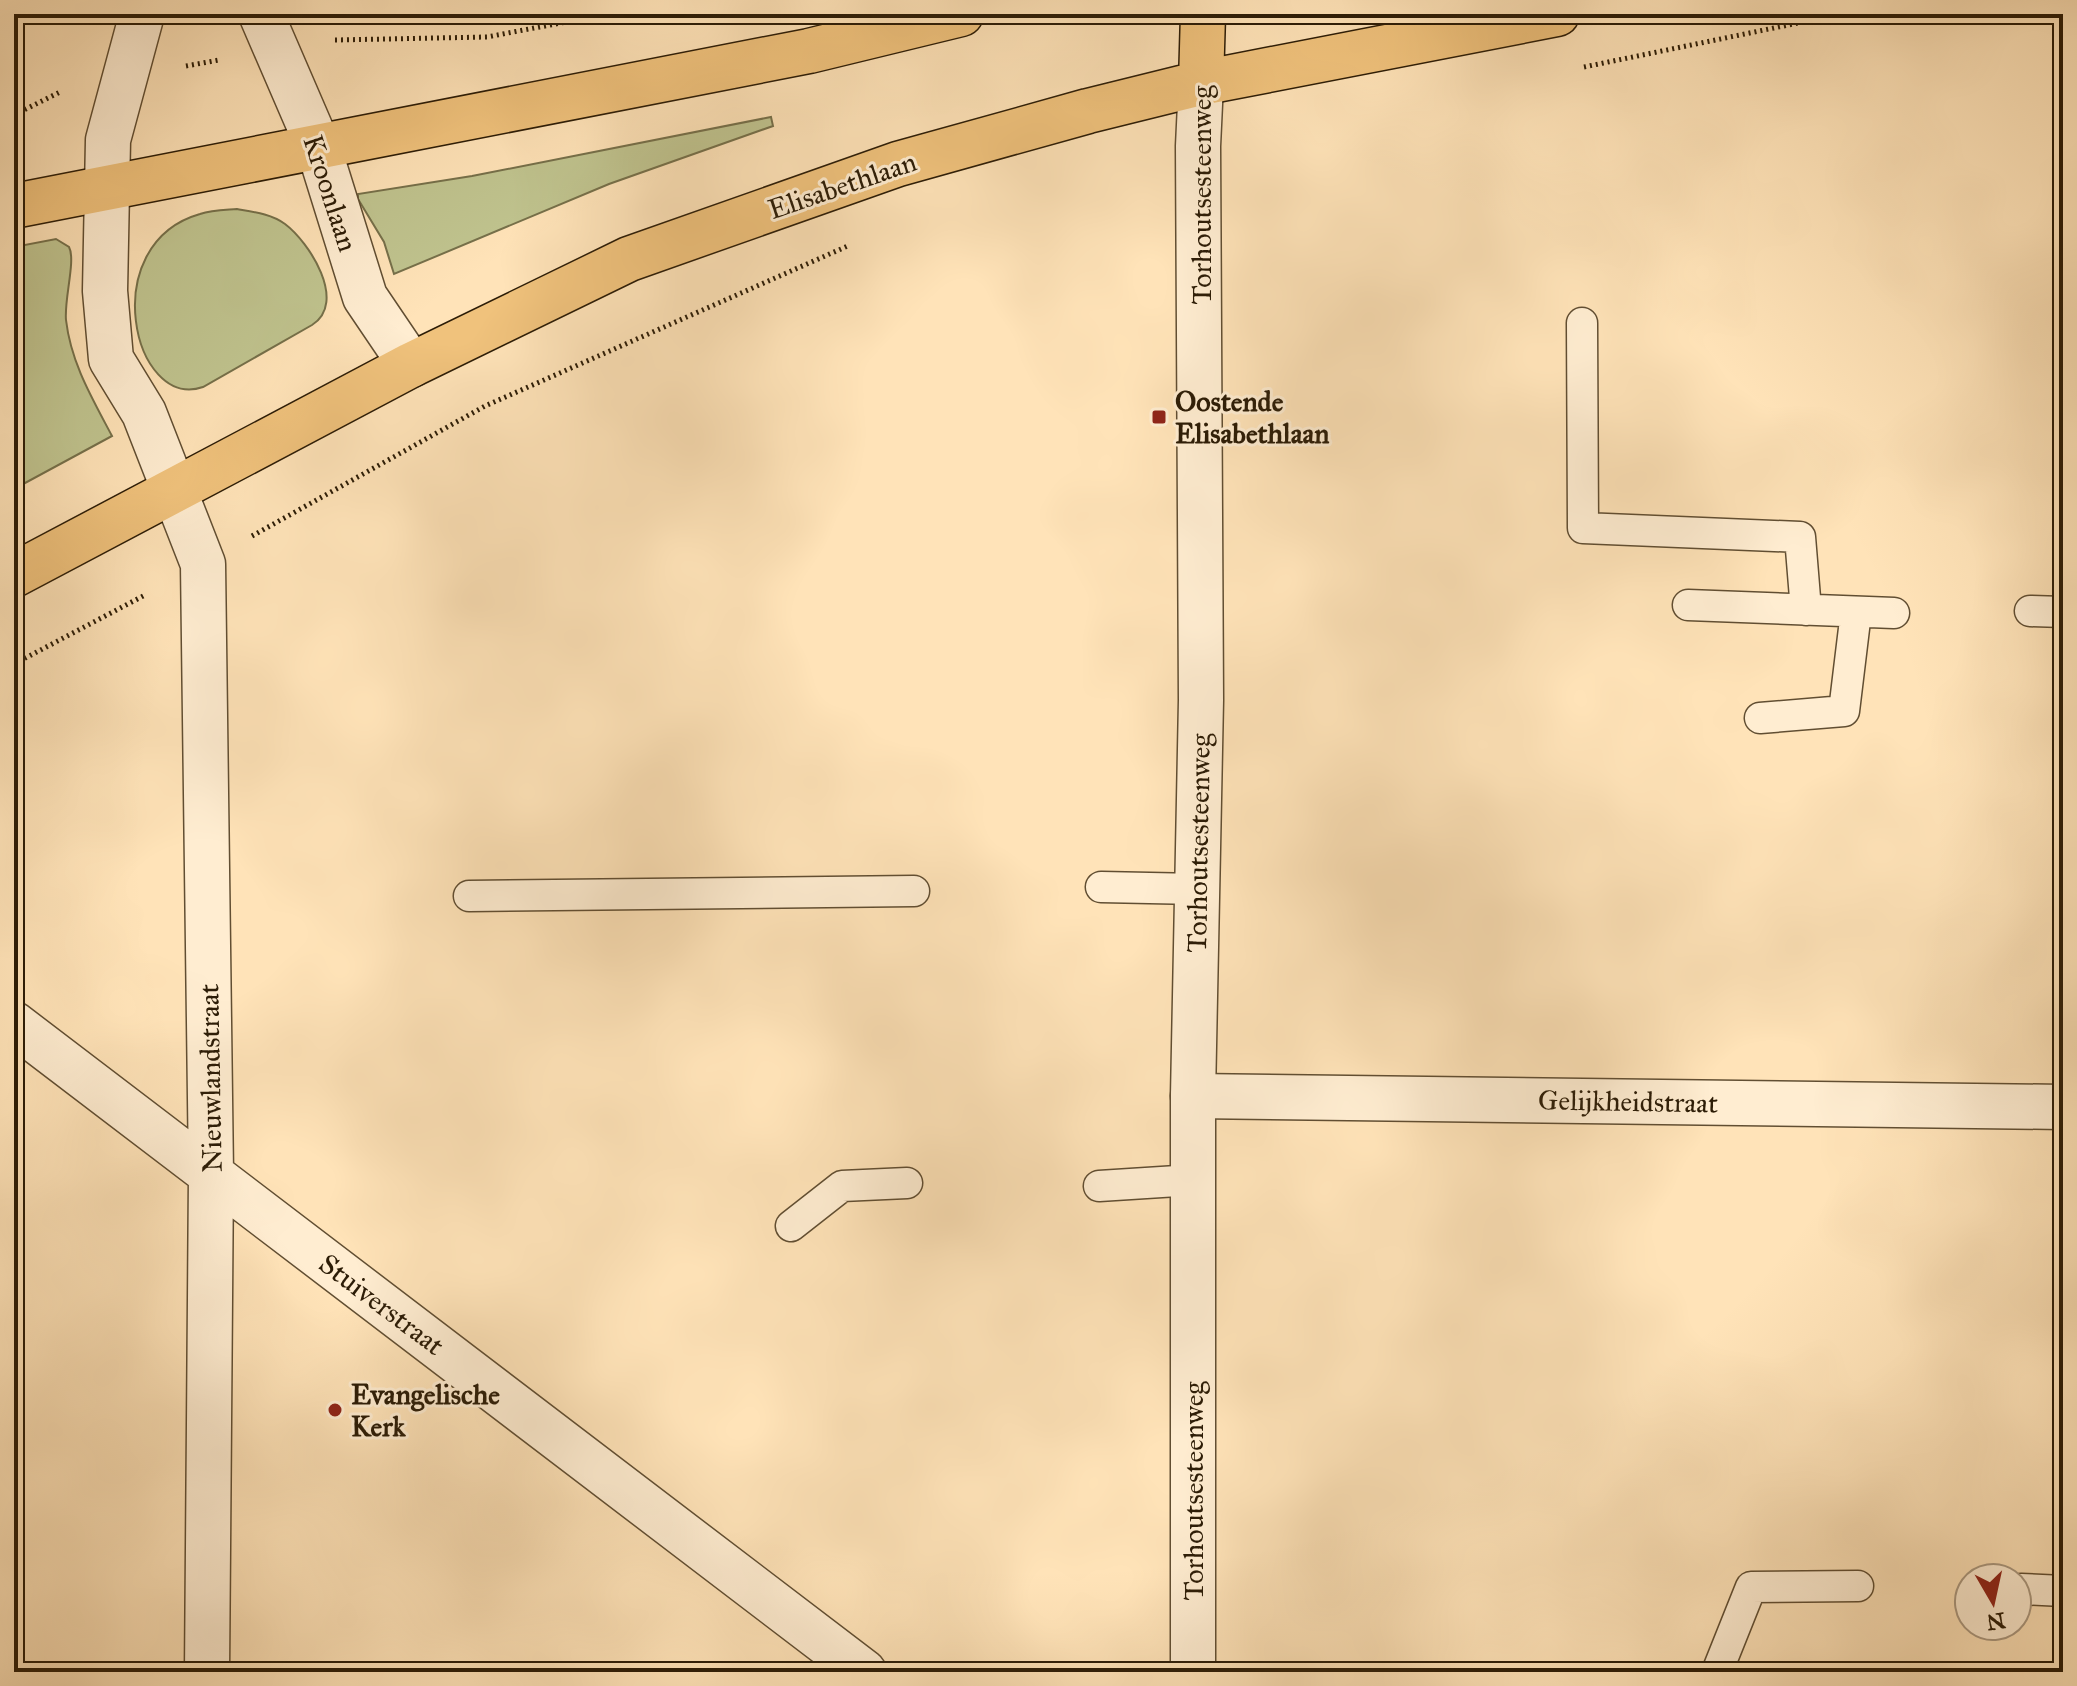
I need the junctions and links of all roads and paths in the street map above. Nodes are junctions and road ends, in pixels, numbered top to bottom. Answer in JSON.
{"nodes":[{"id":1,"x":142,"y":14,"type":"edge"},
{"id":2,"x":261,"y":14,"type":"edge"},
{"id":3,"x":961,"y":14,"type":"edge"},
{"id":4,"x":1203,"y":14,"type":"edge"},
{"id":5,"x":1557,"y":14,"type":"edge"},
{"id":6,"x":1201,"y":83,"type":"junction"},
{"id":7,"x":318,"y":146,"type":"junction"},
{"id":8,"x":109,"y":189,"type":"junction"},
{"id":9,"x":14,"y":206,"type":"edge"},
{"id":10,"x":859,"y":241,"type":"dead end"},
{"id":11,"x":1582,"y":323,"type":"dead end"},
{"id":12,"x":411,"y":365,"type":"junction"},
{"id":13,"x":174,"y":489,"type":"junction"},
{"id":14,"x":203,"y":564,"type":"junction"},
{"id":15,"x":14,"y":575,"type":"edge"},
{"id":16,"x":1688,"y":605,"type":"dead end"},
{"id":17,"x":1806,"y":610,"type":"junction"},
{"id":18,"x":2030,"y":611,"type":"dead end"},
{"id":19,"x":1856,"y":612,"type":"junction"},
{"id":20,"x":2063,"y":612,"type":"edge"},
{"id":21,"x":1894,"y":613,"type":"dead end"},
{"id":22,"x":14,"y":664,"type":"edge"},
{"id":23,"x":1760,"y":718,"type":"dead end"},
{"id":24,"x":1101,"y":887,"type":"dead end"},
{"id":25,"x":1198,"y":889,"type":"junction"},
{"id":26,"x":914,"y":891,"type":"dead end"},
{"id":27,"x":469,"y":896,"type":"dead end"},
{"id":28,"x":14,"y":1024,"type":"edge"},
{"id":29,"x":1193,"y":1096,"type":"junction"},
{"id":30,"x":2063,"y":1107,"type":"edge"},
{"id":31,"x":211,"y":1174,"type":"junction"},
{"id":32,"x":1193,"y":1180,"type":"junction"},
{"id":33,"x":907,"y":1183,"type":"dead end"},
{"id":34,"x":1099,"y":1186,"type":"dead end"},
{"id":35,"x":791,"y":1226,"type":"dead end"},
{"id":36,"x":1858,"y":1586,"type":"dead end"},
{"id":37,"x":2033,"y":1590,"type":"edge"},
{"id":38,"x":2063,"y":1591,"type":"edge"},
{"id":39,"x":207,"y":1672,"type":"edge"},
{"id":40,"x":864,"y":1672,"type":"edge"},
{"id":41,"x":1193,"y":1672,"type":"edge"},
{"id":42,"x":1717,"y":1672,"type":"edge"}],
"edges":[{"from":1,"to":8,"type":"street"},
{"from":2,"to":7,"type":"street","name":"Kroonlaan"},
{"from":3,"to":7,"type":"main road"},
{"from":4,"to":6,"type":"main road","name":"Torhoutsesteenweg"},
{"from":5,"to":6,"type":"main road","name":"Elisabethlaan"},
{"from":6,"to":12,"type":"main road","name":"Elisabethlaan"},
{"from":6,"to":25,"type":"street","name":"Torhoutsesteenweg"},
{"from":7,"to":8,"type":"main road"},
{"from":7,"to":12,"type":"street","name":"Kroonlaan"},
{"from":8,"to":9,"type":"main road"},
{"from":8,"to":13,"type":"street"},
{"from":10,"to":14,"type":"path"},
{"from":11,"to":17,"type":"lane"},
{"from":12,"to":13,"type":"main road","name":"Elisabethlaan"},
{"from":13,"to":14,"type":"street","name":"Nieuwlandstraat"},
{"from":13,"to":15,"type":"main road","name":"Elisabethlaan"},
{"from":14,"to":22,"type":"path"},
{"from":14,"to":31,"type":"street","name":"Nieuwlandstraat"},
{"from":16,"to":17,"type":"lane"},
{"from":17,"to":19,"type":"lane"},
{"from":18,"to":20,"type":"lane"},
{"from":19,"to":21,"type":"lane"},
{"from":19,"to":23,"type":"lane"},
{"from":24,"to":25,"type":"lane"},
{"from":25,"to":29,"type":"street","name":"Torhoutsesteenweg"},
{"from":26,"to":27,"type":"lane"},
{"from":28,"to":31,"type":"street","name":"Stuiverstraat"},
{"from":29,"to":30,"type":"street","name":"Gelijkheidstraat"},
{"from":29,"to":32,"type":"street","name":"Torhoutsesteenweg"},
{"from":31,"to":39,"type":"street","name":"Nieuwlandstraat"},
{"from":31,"to":40,"type":"street","name":"Stuiverstraat"},
{"from":32,"to":34,"type":"lane"},
{"from":32,"to":41,"type":"street","name":"Torhoutsesteenweg"},
{"from":33,"to":35,"type":"lane"},
{"from":36,"to":42,"type":"lane"},
{"from":37,"to":38,"type":"lane"}]}
